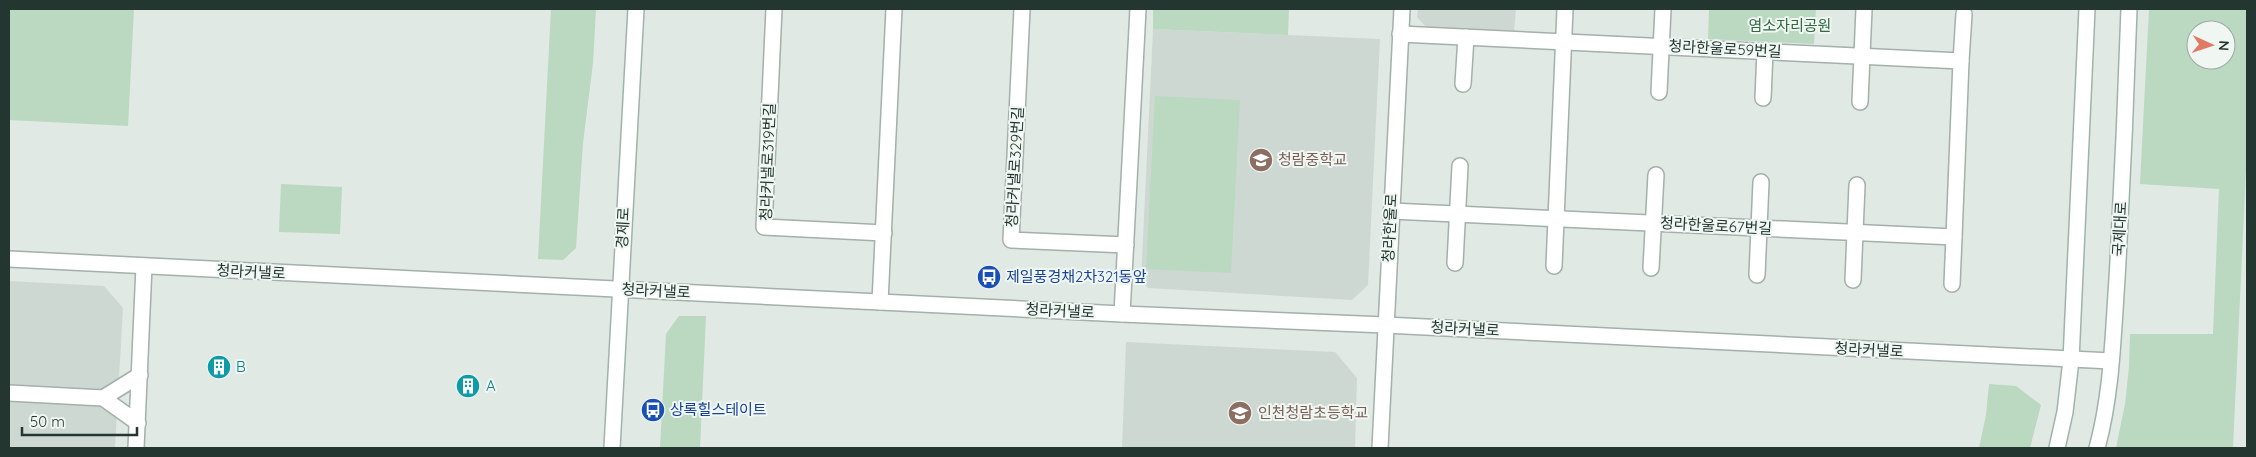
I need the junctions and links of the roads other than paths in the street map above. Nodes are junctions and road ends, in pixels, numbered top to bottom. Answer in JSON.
{"nodes":[{"id":1,"x":636,"y":9,"type":"edge"},
{"id":2,"x":774,"y":9,"type":"edge"},
{"id":3,"x":894,"y":9,"type":"edge"},
{"id":4,"x":1022,"y":9,"type":"edge"},
{"id":5,"x":1138,"y":9,"type":"edge"},
{"id":6,"x":1402,"y":9,"type":"edge"},
{"id":7,"x":1565,"y":9,"type":"edge"},
{"id":8,"x":1663,"y":9,"type":"edge"},
{"id":9,"x":1864,"y":9,"type":"edge"},
{"id":10,"x":2087,"y":9,"type":"edge"},
{"id":11,"x":2129,"y":9,"type":"edge"},
{"id":12,"x":1964,"y":14,"type":"dead end"},
{"id":13,"x":1400,"y":34,"type":"junction"},
{"id":14,"x":1466,"y":37,"type":"junction"},
{"id":15,"x":1564,"y":42,"type":"junction"},
{"id":16,"x":1661,"y":46,"type":"junction"},
{"id":17,"x":1765,"y":51,"type":"junction"},
{"id":18,"x":1862,"y":56,"type":"junction"},
{"id":19,"x":1961,"y":61,"type":"junction"},
{"id":20,"x":1464,"y":84,"type":"dead end"},
{"id":21,"x":1659,"y":92,"type":"dead end"},
{"id":22,"x":1763,"y":98,"type":"dead end"},
{"id":23,"x":1860,"y":102,"type":"dead end"},
{"id":24,"x":1460,"y":166,"type":"dead end"},
{"id":25,"x":1656,"y":175,"type":"dead end"},
{"id":26,"x":1761,"y":182,"type":"dead end"},
{"id":27,"x":1857,"y":185,"type":"dead end"},
{"id":28,"x":1391,"y":211,"type":"junction"},
{"id":29,"x":1458,"y":214,"type":"junction"},
{"id":30,"x":1556,"y":218,"type":"junction"},
{"id":31,"x":1654,"y":223,"type":"junction"},
{"id":32,"x":1759,"y":228,"type":"junction"},
{"id":33,"x":1855,"y":232,"type":"junction"},
{"id":34,"x":884,"y":233,"type":"junction"},
{"id":35,"x":1954,"y":237,"type":"junction"},
{"id":36,"x":1126,"y":245,"type":"junction"},
{"id":37,"x":9,"y":259,"type":"edge"},
{"id":38,"x":1455,"y":263,"type":"dead end"},
{"id":39,"x":144,"y":266,"type":"junction"},
{"id":40,"x":1554,"y":266,"type":"dead end"},
{"id":41,"x":1651,"y":268,"type":"dead end"},
{"id":42,"x":1757,"y":275,"type":"dead end"},
{"id":43,"x":1853,"y":280,"type":"dead end"},
{"id":44,"x":1952,"y":284,"type":"dead end"},
{"id":45,"x":620,"y":289,"type":"junction"},
{"id":46,"x":880,"y":302,"type":"junction"},
{"id":47,"x":1122,"y":314,"type":"junction"},
{"id":48,"x":1385,"y":325,"type":"junction"},
{"id":49,"x":2071,"y":360,"type":"junction"},
{"id":50,"x":2112,"y":361,"type":"junction"},
{"id":51,"x":140,"y":376,"type":"junction"},
{"id":52,"x":9,"y":393,"type":"edge"},
{"id":53,"x":103,"y":398,"type":"junction"},
{"id":54,"x":138,"y":423,"type":"junction"},
{"id":55,"x":136,"y":448,"type":"edge"},
{"id":56,"x":612,"y":448,"type":"edge"},
{"id":57,"x":1380,"y":448,"type":"edge"},
{"id":58,"x":2057,"y":448,"type":"edge"},
{"id":59,"x":2097,"y":448,"type":"edge"}],
"edges":[{"from":1,"to":45,"type":"street","name":"경제로"},
{"from":2,"to":34,"type":"street","name":"청라커낼로319번길"},
{"from":3,"to":34,"type":"street"},
{"from":4,"to":36,"type":"street","name":"청라커낼로329번길"},
{"from":5,"to":36,"type":"street"},
{"from":6,"to":13,"type":"street","name":"청라한울로"},
{"from":7,"to":15,"type":"street"},
{"from":8,"to":16,"type":"street"},
{"from":9,"to":18,"type":"street"},
{"from":10,"to":49,"type":"street"},
{"from":11,"to":50,"type":"street","name":"국제대로"},
{"from":12,"to":19,"type":"street"},
{"from":13,"to":14,"type":"street","name":"청라한울로59번길"},
{"from":13,"to":28,"type":"street","name":"청라한울로"},
{"from":14,"to":15,"type":"street","name":"청라한울로59번길"},
{"from":14,"to":20,"type":"street"},
{"from":15,"to":16,"type":"street","name":"청라한울로59번길"},
{"from":15,"to":30,"type":"street"},
{"from":16,"to":17,"type":"street","name":"청라한울로59번길"},
{"from":16,"to":21,"type":"street"},
{"from":17,"to":18,"type":"street","name":"청라한울로59번길"},
{"from":17,"to":22,"type":"street"},
{"from":18,"to":19,"type":"street","name":"청라한울로59번길"},
{"from":18,"to":23,"type":"street"},
{"from":19,"to":35,"type":"street"},
{"from":24,"to":29,"type":"street"},
{"from":25,"to":31,"type":"street"},
{"from":26,"to":32,"type":"street"},
{"from":27,"to":33,"type":"street"},
{"from":28,"to":29,"type":"street","name":"청라한울로67번길"},
{"from":28,"to":48,"type":"street","name":"청라한울로"},
{"from":29,"to":30,"type":"street","name":"청라한울로67번길"},
{"from":29,"to":38,"type":"street"},
{"from":30,"to":31,"type":"street","name":"청라한울로67번길"},
{"from":30,"to":40,"type":"street"},
{"from":31,"to":32,"type":"street","name":"청라한울로67번길"},
{"from":31,"to":41,"type":"street"},
{"from":32,"to":33,"type":"street","name":"청라한울로67번길"},
{"from":32,"to":42,"type":"street"},
{"from":33,"to":35,"type":"street","name":"청라한울로67번길"},
{"from":33,"to":43,"type":"street"},
{"from":34,"to":46,"type":"street"},
{"from":35,"to":44,"type":"street"},
{"from":36,"to":47,"type":"street"},
{"from":37,"to":39,"type":"street","name":"청라커낼로"},
{"from":39,"to":45,"type":"street","name":"청라커낼로"},
{"from":39,"to":51,"type":"street"},
{"from":45,"to":46,"type":"street","name":"청라커낼로"},
{"from":45,"to":56,"type":"street","name":"경제로"},
{"from":46,"to":47,"type":"street","name":"청라커낼로"},
{"from":47,"to":48,"type":"street","name":"청라커낼로"},
{"from":48,"to":49,"type":"street","name":"청라커낼로"},
{"from":48,"to":57,"type":"street","name":"청라한울로"},
{"from":49,"to":50,"type":"street","name":"청라커낼로"},
{"from":49,"to":58,"type":"street"},
{"from":50,"to":59,"type":"street","name":"국제대로"},
{"from":51,"to":53,"type":"street"},
{"from":51,"to":54,"type":"street"},
{"from":52,"to":53,"type":"street"},
{"from":53,"to":54,"type":"street"},
{"from":54,"to":55,"type":"street"}]}
